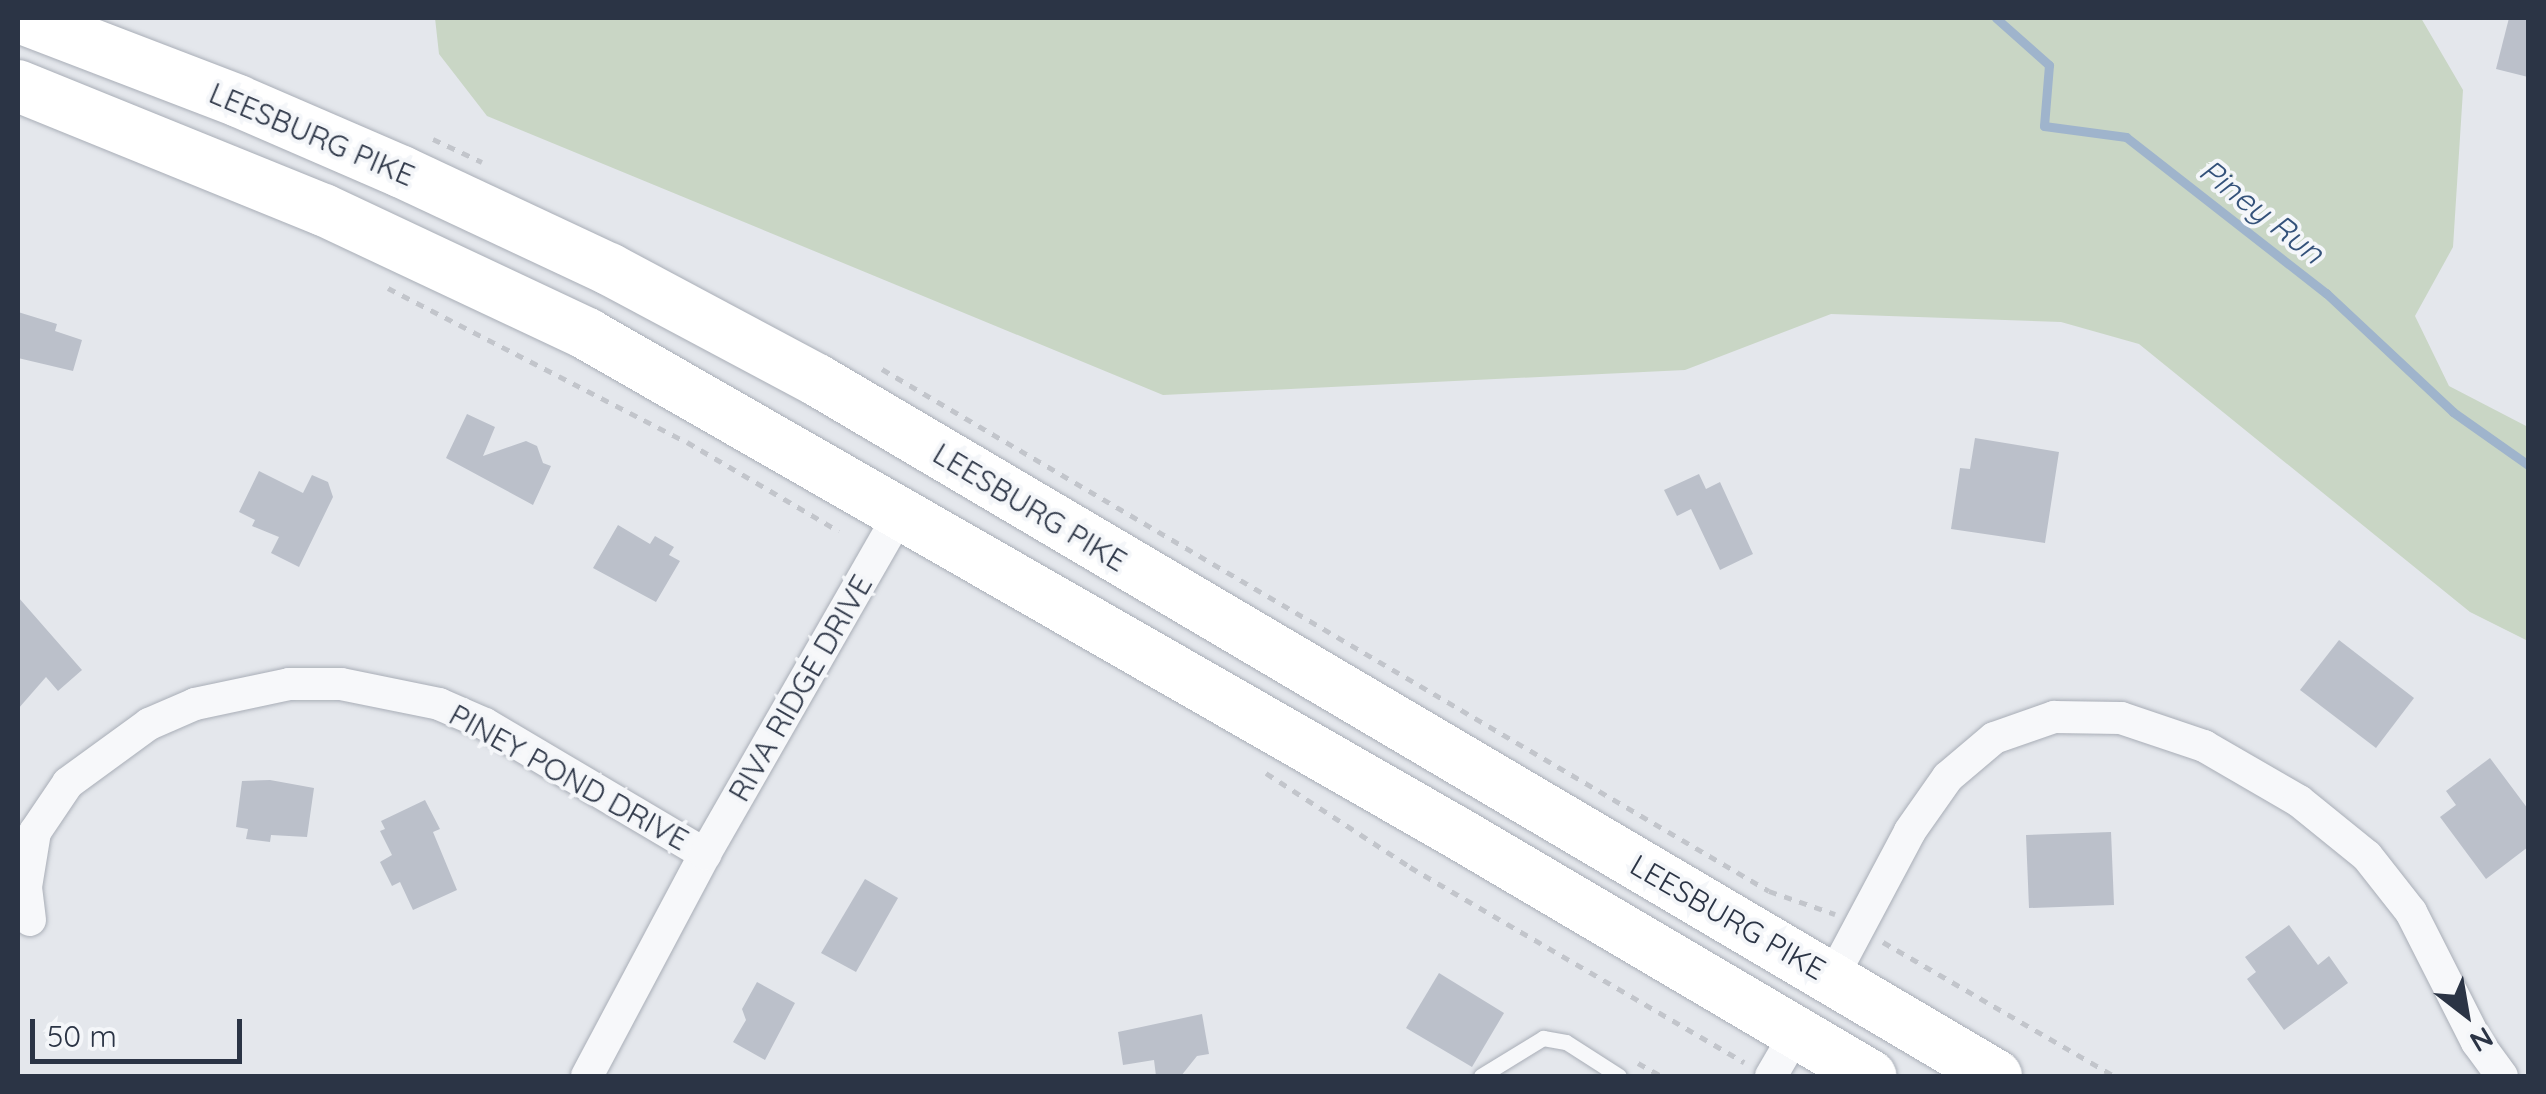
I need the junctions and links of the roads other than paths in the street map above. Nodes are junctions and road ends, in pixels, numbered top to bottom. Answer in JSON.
{"nodes":[{"id":1,"x":22,"y":18,"type":"edge"},
{"id":2,"x":18,"y":86,"type":"edge"},
{"id":3,"x":901,"y":512,"type":"junction"},
{"id":4,"x":705,"y":854,"type":"junction"},
{"id":5,"x":30,"y":920,"type":"dead end"},
{"id":6,"x":1832,"y":978,"type":"junction"},
{"id":7,"x":1773,"y":1059,"type":"edge"},
{"id":8,"x":587,"y":1076,"type":"edge"},
{"id":9,"x":1481,"y":1076,"type":"edge"},
{"id":10,"x":1620,"y":1076,"type":"edge"},
{"id":11,"x":1870,"y":1076,"type":"edge"},
{"id":12,"x":1942,"y":1076,"type":"edge"},
{"id":13,"x":1996,"y":1076,"type":"edge"},
{"id":14,"x":2502,"y":1076,"type":"edge"}],
"edges":[{"from":1,"to":6,"type":"highway","name":"LEESBURG PIKE"},
{"from":2,"to":3,"type":"highway"},
{"from":3,"to":4,"type":"street","name":"RIVA RIDGE DRIVE"},
{"from":3,"to":7,"type":"highway"},
{"from":4,"to":5,"type":"street","name":"PINEY POND DRIVE"},
{"from":4,"to":8,"type":"street","name":"RIVA RIDGE DRIVE"},
{"from":6,"to":13,"type":"highway","name":"LEESBURG PIKE"},
{"from":6,"to":14,"type":"street"},
{"from":7,"to":11,"type":"highway"},
{"from":7,"to":12,"type":"highway"},
{"from":9,"to":10,"type":"lane"}]}
